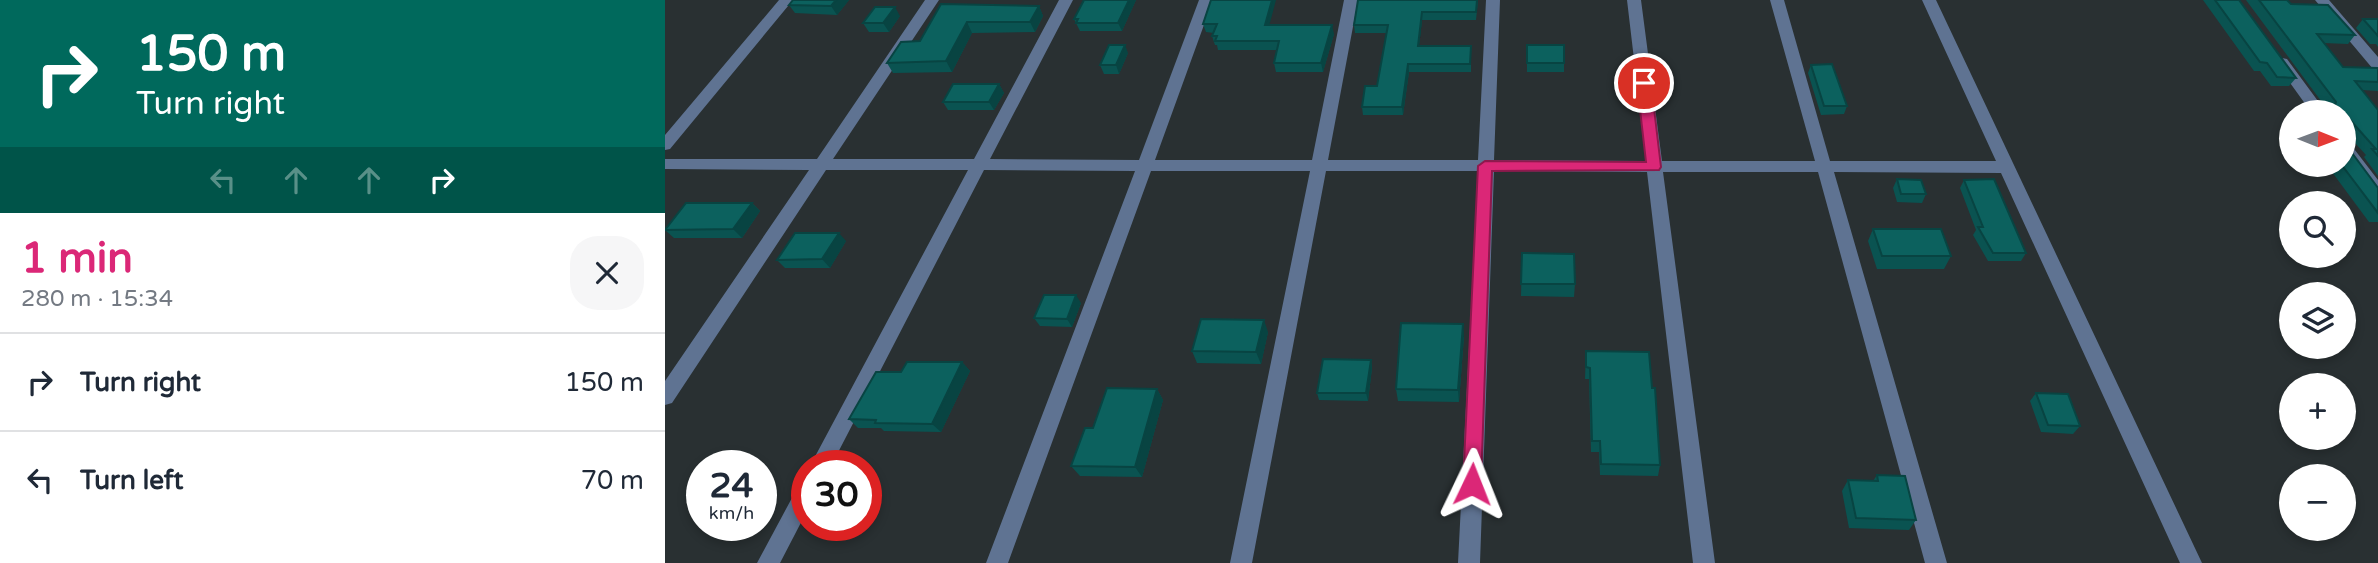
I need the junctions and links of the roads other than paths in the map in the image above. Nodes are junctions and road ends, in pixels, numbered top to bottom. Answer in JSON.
{"nodes":[{"id":1,"x":786,"y":0,"type":"edge"},
{"id":2,"x":932,"y":0,"type":"edge"},
{"id":3,"x":1066,"y":0,"type":"edge"},
{"id":4,"x":1206,"y":0,"type":"edge"},
{"id":5,"x":1352,"y":0,"type":"edge"},
{"id":6,"x":1493,"y":0,"type":"edge"},
{"id":7,"x":1634,"y":0,"type":"edge"},
{"id":8,"x":1777,"y":0,"type":"edge"},
{"id":9,"x":1929,"y":0,"type":"edge"},
{"id":10,"x":2322,"y":0,"type":"edge"},
{"id":11,"x":2269,"y":45,"type":"edge"},
{"id":12,"x":2378,"y":66,"type":"edge"},
{"id":13,"x":2310,"y":100,"type":"edge"},
{"id":14,"x":665,"y":145,"type":"edge"},
{"id":15,"x":2356,"y":162,"type":"edge"},
{"id":16,"x":665,"y":164,"type":"edge"},
{"id":17,"x":823,"y":164,"type":"junction"},
{"id":18,"x":978,"y":165,"type":"junction"},
{"id":19,"x":1145,"y":165,"type":"junction"},
{"id":20,"x":1319,"y":166,"type":"junction"},
{"id":21,"x":1485,"y":166,"type":"junction"},
{"id":22,"x":1654,"y":167,"type":"junction"},
{"id":23,"x":1825,"y":167,"type":"junction"},
{"id":24,"x":2007,"y":167,"type":"junction"},
{"id":25,"x":2378,"y":192,"type":"edge"},
{"id":26,"x":665,"y":397,"type":"edge"},
{"id":27,"x":828,"y":450,"type":"edge"},
{"id":28,"x":791,"y":520,"type":"edge"},
{"id":29,"x":768,"y":563,"type":"edge"},
{"id":30,"x":997,"y":563,"type":"edge"},
{"id":31,"x":1241,"y":563,"type":"edge"},
{"id":32,"x":1469,"y":563,"type":"edge"},
{"id":33,"x":1704,"y":563,"type":"edge"},
{"id":34,"x":1936,"y":563,"type":"edge"},
{"id":35,"x":2190,"y":563,"type":"edge"}],
"edges":[{"from":1,"to":14,"type":"street"},
{"from":2,"to":17,"type":"street"},
{"from":3,"to":18,"type":"street"},
{"from":4,"to":19,"type":"street"},
{"from":5,"to":20,"type":"street"},
{"from":6,"to":21,"type":"street"},
{"from":7,"to":22,"type":"street"},
{"from":8,"to":23,"type":"street"},
{"from":9,"to":24,"type":"street"},
{"from":10,"to":12,"type":"street"},
{"from":11,"to":13,"type":"street"},
{"from":15,"to":25,"type":"street"},
{"from":16,"to":17,"type":"street"},
{"from":17,"to":18,"type":"street"},
{"from":17,"to":26,"type":"street"},
{"from":18,"to":19,"type":"street"},
{"from":18,"to":27,"type":"street"},
{"from":19,"to":20,"type":"street"},
{"from":19,"to":30,"type":"street"},
{"from":20,"to":21,"type":"street"},
{"from":20,"to":31,"type":"street"},
{"from":21,"to":22,"type":"street"},
{"from":21,"to":32,"type":"street"},
{"from":22,"to":23,"type":"street"},
{"from":22,"to":33,"type":"street"},
{"from":23,"to":24,"type":"street"},
{"from":23,"to":34,"type":"street"},
{"from":24,"to":35,"type":"street"},
{"from":28,"to":29,"type":"street"}]}
